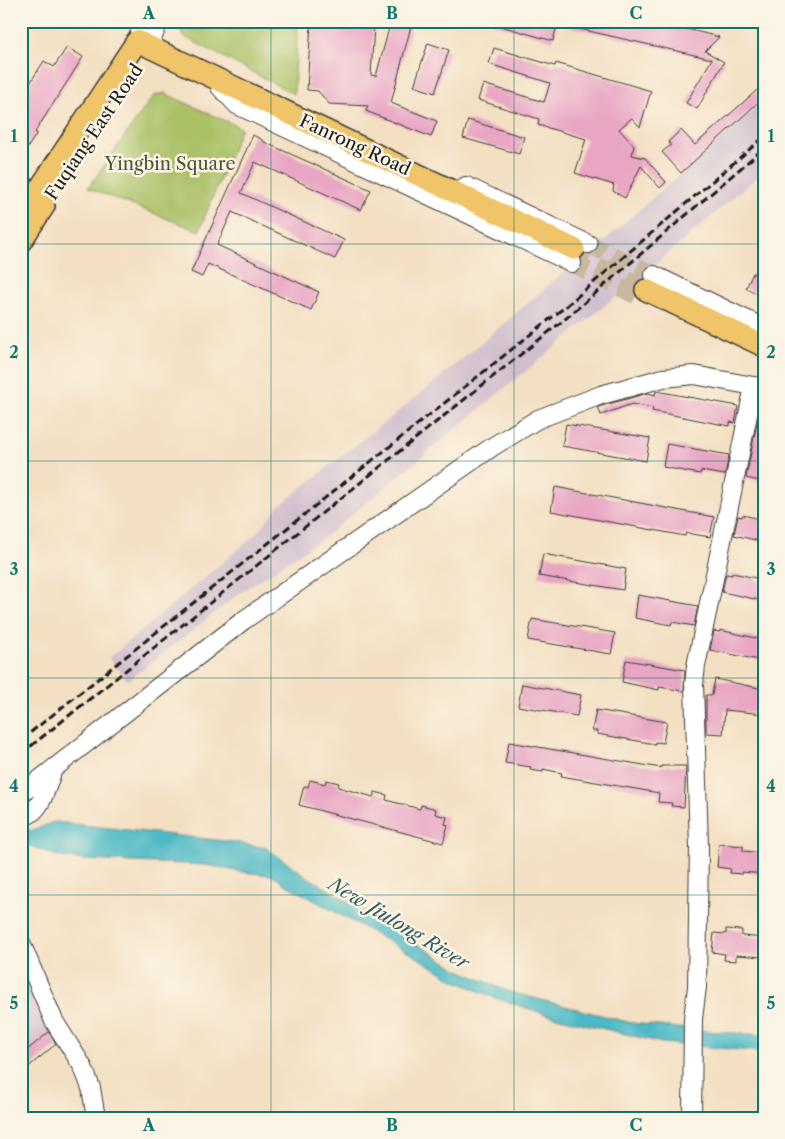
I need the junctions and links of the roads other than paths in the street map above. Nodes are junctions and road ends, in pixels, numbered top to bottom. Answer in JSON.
{"nodes":[{"id":1,"x":159,"y":21,"type":"edge"},
{"id":2,"x":142,"y":42,"type":"edge"},
{"id":3,"x":21,"y":217,"type":"edge"},
{"id":4,"x":21,"y":241,"type":"edge"},
{"id":5,"x":576,"y":252,"type":"tunnel mouth"},
{"id":6,"x":647,"y":286,"type":"junction"},
{"id":7,"x":764,"y":328,"type":"edge"},
{"id":8,"x":764,"y":338,"type":"edge"},
{"id":9,"x":764,"y":346,"type":"edge"},
{"id":10,"x":764,"y":356,"type":"edge"},
{"id":11,"x":759,"y":387,"type":"edge"},
{"id":12,"x":53,"y":769,"type":"junction"},
{"id":13,"x":21,"y":794,"type":"edge"},
{"id":14,"x":21,"y":818,"type":"edge"},
{"id":15,"x":21,"y":943,"type":"edge"},
{"id":16,"x":96,"y":1118,"type":"edge"},
{"id":17,"x":692,"y":1118,"type":"edge"}],
"edges":[{"from":1,"to":2,"type":"street"},
{"from":2,"to":3,"type":"main road","name":"Fuqiang East Road"},
{"from":2,"to":4,"type":"main road","name":"Fuqiang East Road"},
{"from":2,"to":5,"type":"main road","name":"Fanrong Road"},
{"from":6,"to":7,"type":"street"},
{"from":6,"to":8,"type":"main road"},
{"from":6,"to":9,"type":"main road"},
{"from":6,"to":10,"type":"street"},
{"from":11,"to":12,"type":"street"},
{"from":11,"to":17,"type":"street"},
{"from":12,"to":13,"type":"street"},
{"from":12,"to":14,"type":"street"},
{"from":15,"to":16,"type":"street"}]}
